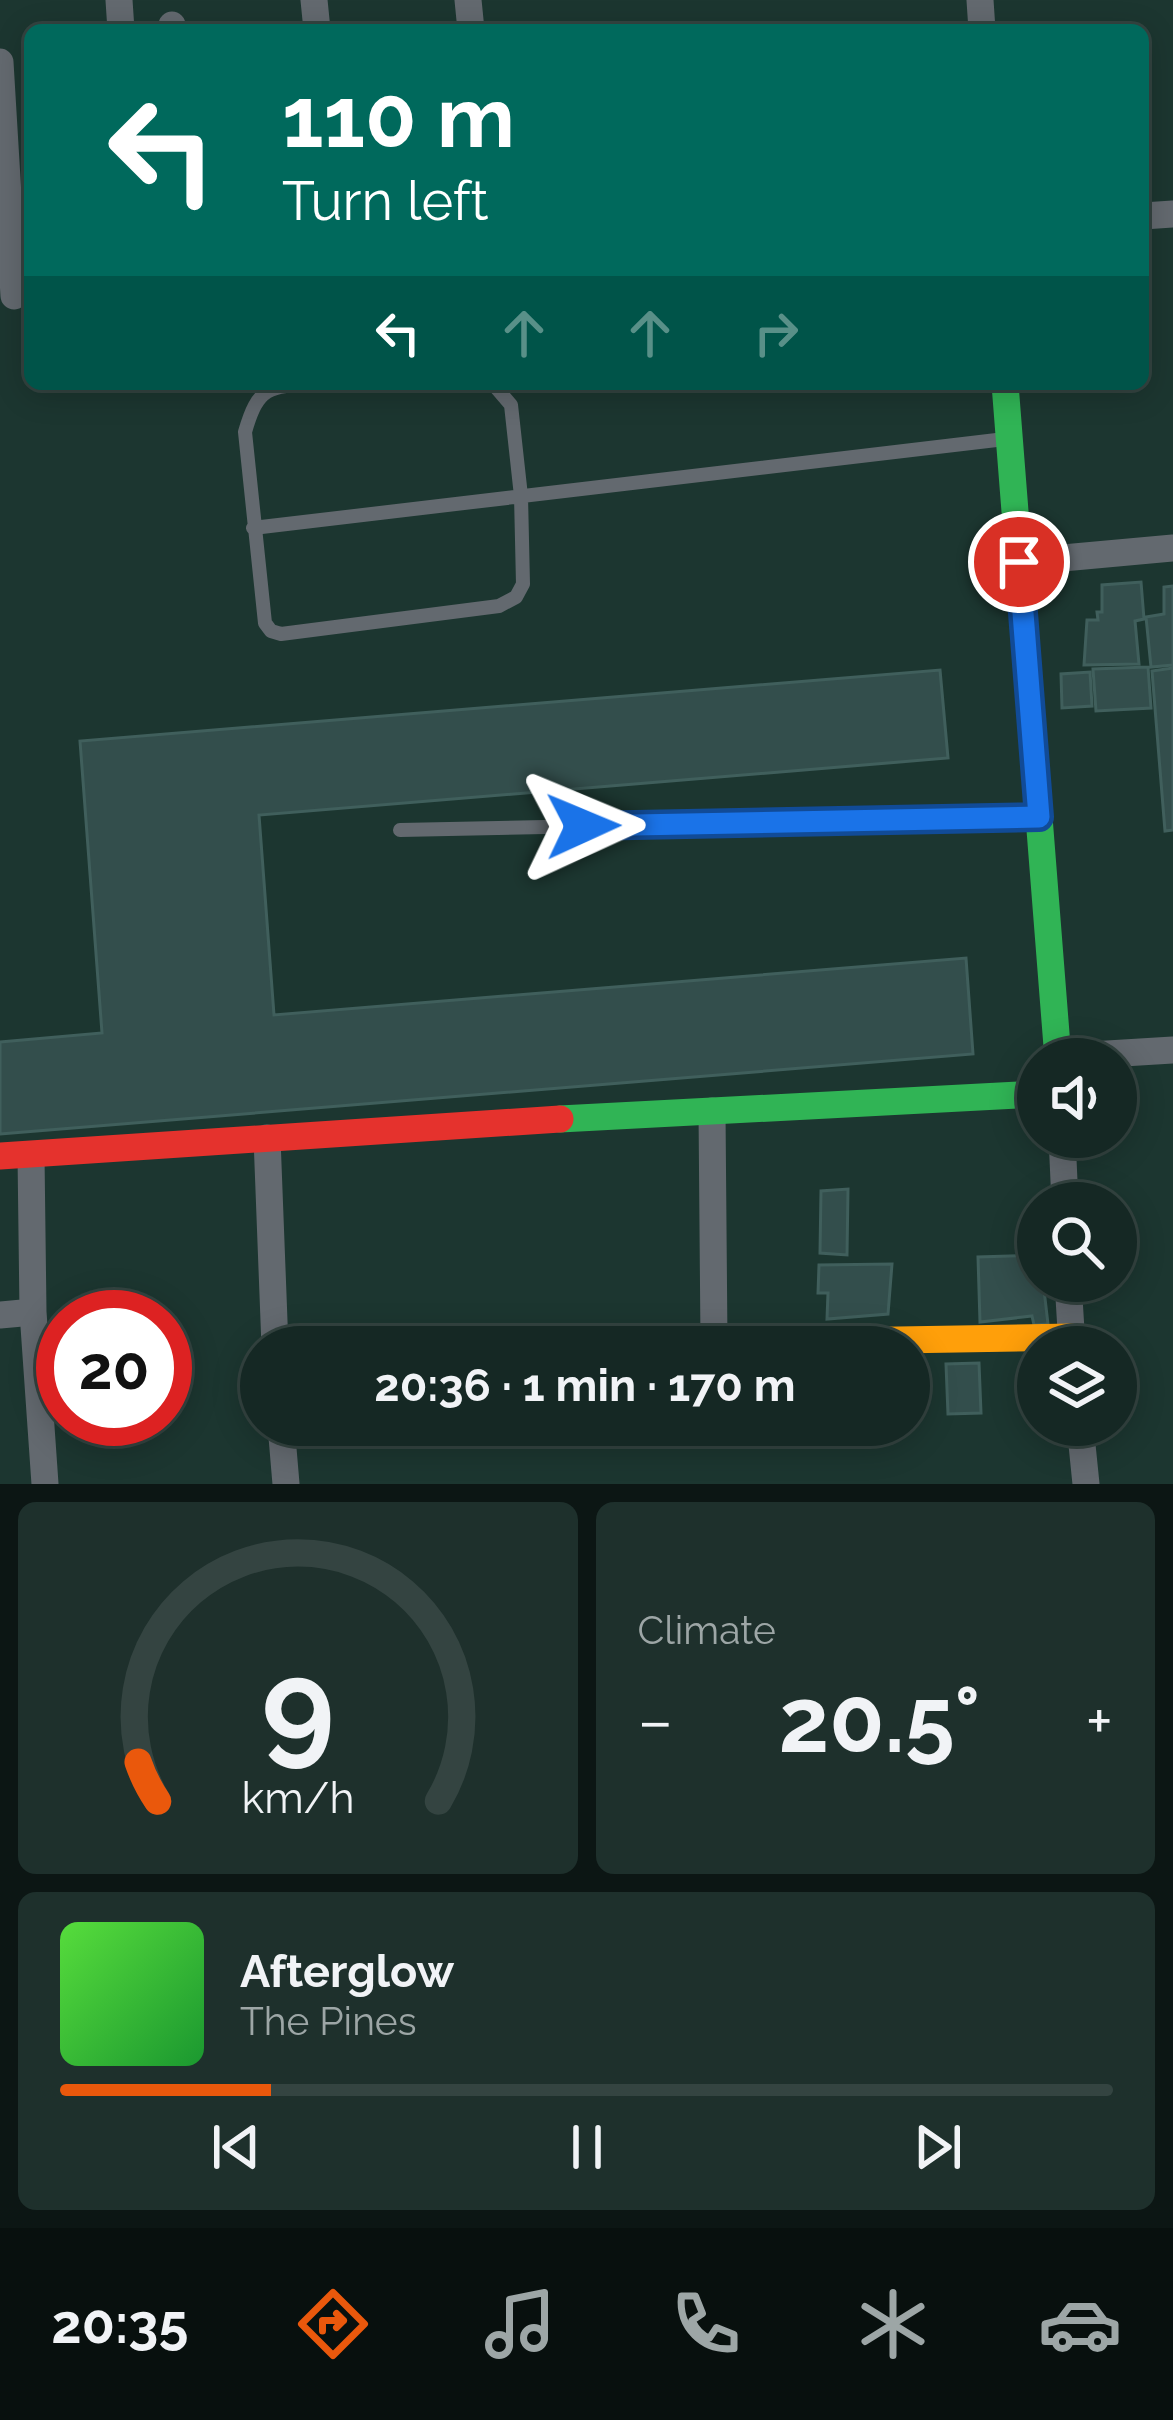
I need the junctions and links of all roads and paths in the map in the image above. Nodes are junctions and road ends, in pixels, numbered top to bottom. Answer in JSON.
{"nodes":[{"id":1,"x":0,"y":62,"type":"edge"},
{"id":2,"x":15,"y":296,"type":"edge"},
{"id":3,"x":268,"y":390,"type":"edge"},
{"id":4,"x":498,"y":390,"type":"edge"},
{"id":5,"x":1005,"y":390,"type":"edge"},
{"id":6,"x":1008,"y":439,"type":"junction"},
{"id":7,"x":521,"y":496,"type":"junction"},
{"id":8,"x":253,"y":528,"type":"junction"},
{"id":9,"x":1173,"y":548,"type":"edge"},
{"id":10,"x":1019,"y":562,"type":"junction"},
{"id":11,"x":1039,"y":817,"type":"junction"},
{"id":12,"x":400,"y":830,"type":"dead end"},
{"id":13,"x":1056,"y":1038,"type":"edge"},
{"id":14,"x":1173,"y":1050,"type":"edge"},
{"id":15,"x":1137,"y":1053,"type":"edge"},
{"id":16,"x":1017,"y":1095,"type":"edge"},
{"id":17,"x":712,"y":1111,"type":"junction"},
{"id":18,"x":267,"y":1138,"type":"junction"},
{"id":19,"x":31,"y":1155,"type":"junction"},
{"id":20,"x":0,"y":1156,"type":"edge"},
{"id":21,"x":33,"y":1312,"type":"junction"},
{"id":22,"x":0,"y":1315,"type":"edge"},
{"id":23,"x":274,"y":1326,"type":"edge"},
{"id":24,"x":714,"y":1326,"type":"edge"},
{"id":25,"x":930,"y":1342,"type":"edge"},
{"id":26,"x":1017,"y":1342,"type":"edge"},
{"id":27,"x":283,"y":1446,"type":"edge"},
{"id":28,"x":1082,"y":1446,"type":"edge"},
{"id":29,"x":46,"y":1484,"type":"edge"},
{"id":30,"x":286,"y":1484,"type":"edge"},
{"id":31,"x":1086,"y":1484,"type":"edge"}],
"edges":[{"from":1,"to":2,"type":"street"},
{"from":3,"to":8,"type":"lane"},
{"from":4,"to":7,"type":"lane"},
{"from":5,"to":6,"type":"street"},
{"from":6,"to":7,"type":"lane"},
{"from":6,"to":10,"type":"street"},
{"from":7,"to":8,"type":"lane"},
{"from":7,"to":8,"type":"lane"},
{"from":9,"to":10,"type":"street"},
{"from":10,"to":11,"type":"street"},
{"from":11,"to":12,"type":"lane"},
{"from":11,"to":13,"type":"street"},
{"from":14,"to":15,"type":"street"},
{"from":16,"to":17,"type":"street"},
{"from":17,"to":18,"type":"street"},
{"from":17,"to":24,"type":"street"},
{"from":18,"to":19,"type":"street"},
{"from":18,"to":23,"type":"street"},
{"from":19,"to":20,"type":"street"},
{"from":19,"to":21,"type":"street"},
{"from":21,"to":22,"type":"street"},
{"from":21,"to":29,"type":"street"},
{"from":25,"to":26,"type":"street"},
{"from":27,"to":30,"type":"street"},
{"from":28,"to":31,"type":"street"}]}
